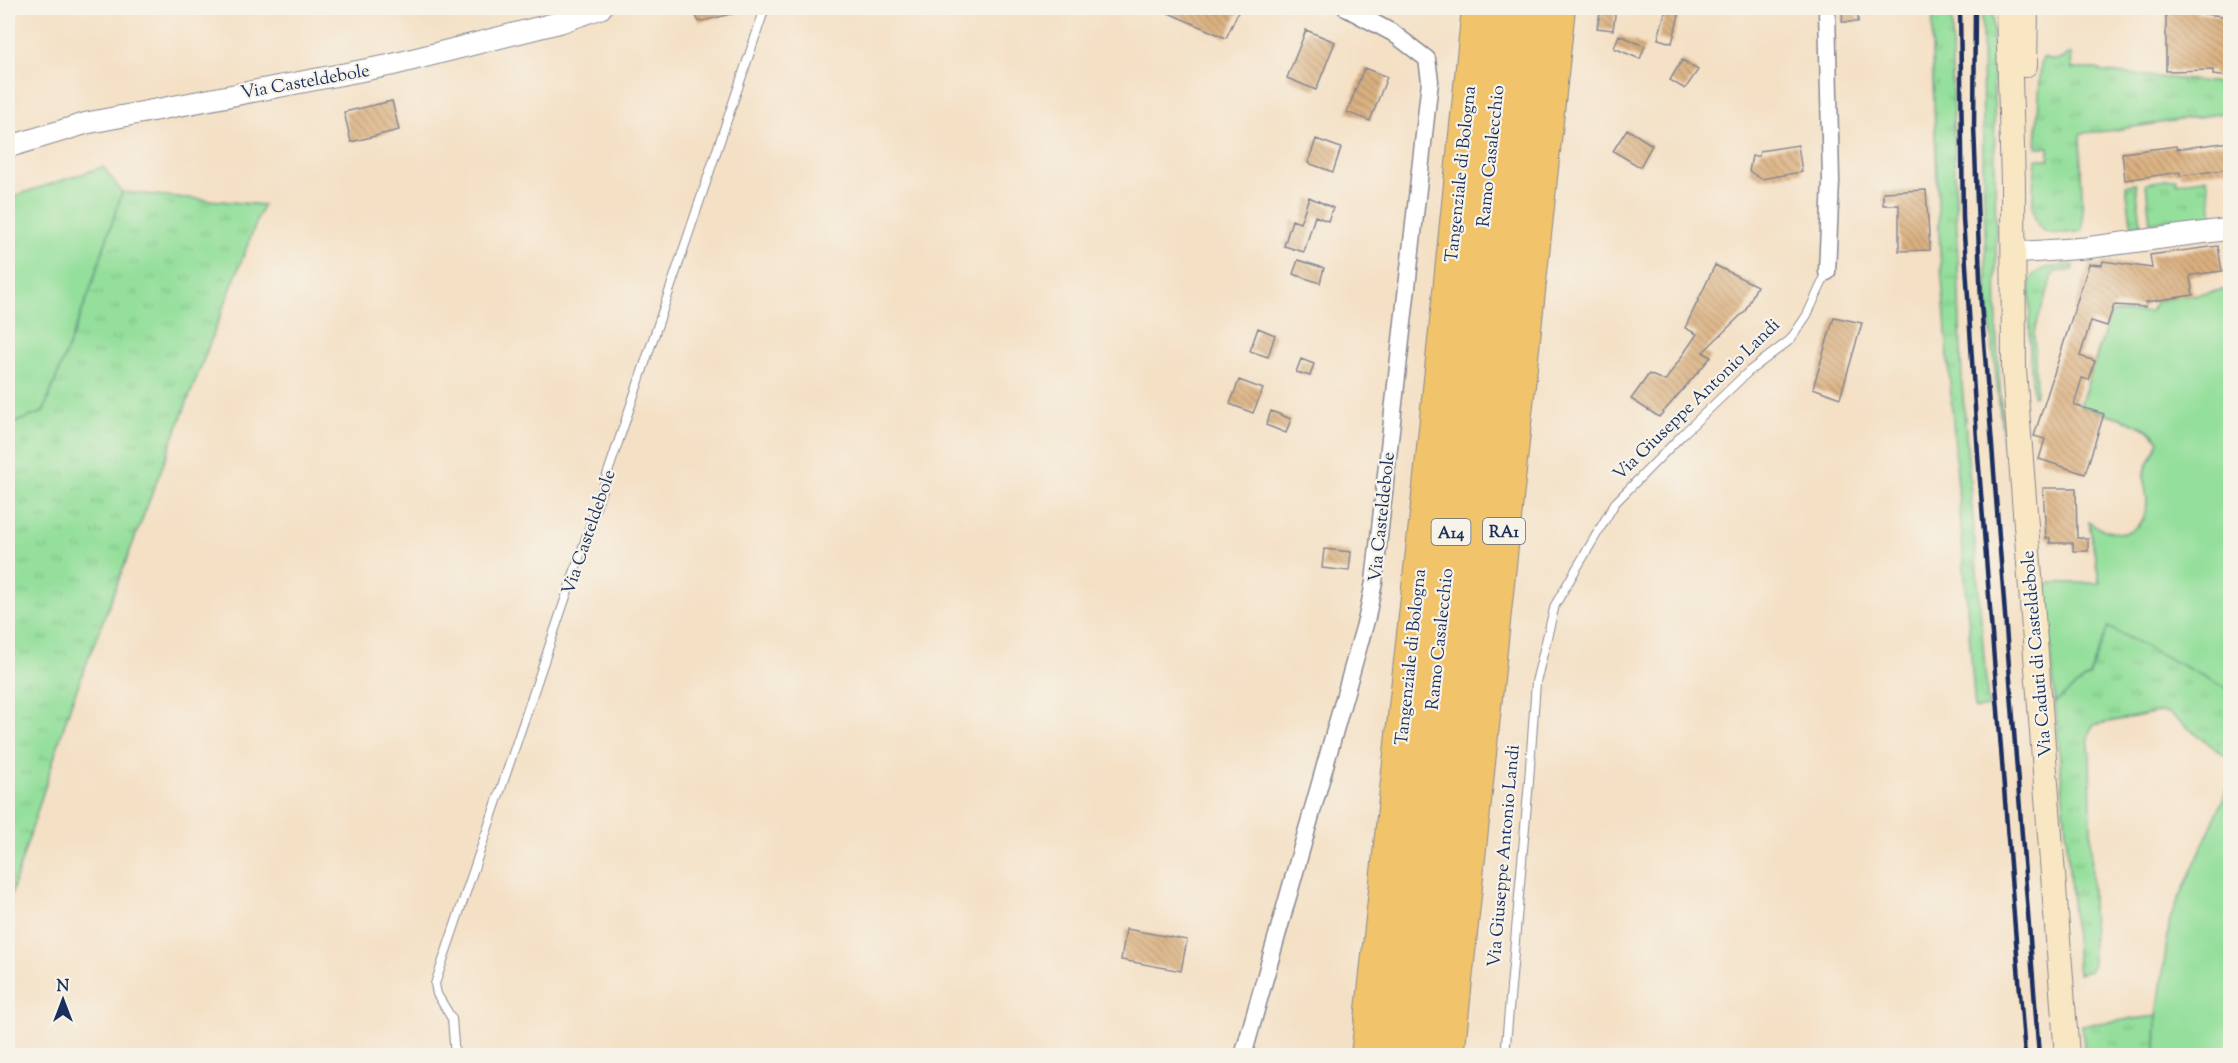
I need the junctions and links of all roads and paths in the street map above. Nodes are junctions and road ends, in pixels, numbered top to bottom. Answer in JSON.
{"nodes":[{"id":1,"x":601,"y":8,"type":"edge"},
{"id":2,"x":765,"y":8,"type":"edge"},
{"id":3,"x":1346,"y":8,"type":"edge"},
{"id":4,"x":1477,"y":8,"type":"edge"},
{"id":5,"x":1505,"y":8,"type":"edge"},
{"id":6,"x":1531,"y":8,"type":"edge"},
{"id":7,"x":1560,"y":8,"type":"edge"},
{"id":8,"x":1827,"y":8,"type":"edge"},
{"id":9,"x":2008,"y":8,"type":"edge"},
{"id":10,"x":2026,"y":8,"type":"edge"},
{"id":11,"x":2228,"y":8,"type":"edge"},
{"id":12,"x":2230,"y":14,"type":"edge"},
{"id":13,"x":8,"y":147,"type":"edge"},
{"id":14,"x":2013,"y":183,"type":"junction"},
{"id":15,"x":2230,"y":229,"type":"edge"},
{"id":16,"x":2013,"y":253,"type":"junction"},
{"id":17,"x":1827,"y":272,"type":"joint"},
{"id":18,"x":454,"y":1056,"type":"edge"},
{"id":19,"x":1243,"y":1056,"type":"edge"},
{"id":20,"x":1366,"y":1056,"type":"edge"},
{"id":21,"x":1394,"y":1056,"type":"edge"},
{"id":22,"x":1420,"y":1056,"type":"edge"},
{"id":23,"x":1449,"y":1056,"type":"edge"},
{"id":24,"x":1504,"y":1056,"type":"edge"},
{"id":25,"x":2067,"y":1056,"type":"edge"}],
"edges":[{"from":1,"to":13,"type":"street","name":"Via Casteldebole"},
{"from":2,"to":18,"type":"lane","name":"Via Casteldebole"},
{"from":3,"to":19,"type":"street","name":"Via Casteldebole"},
{"from":4,"to":20,"type":"highway","name":"Tangenziale di Bologna"},
{"from":5,"to":21,"type":"highway","name":"Ramo Casalecchio","number":"A14"},
{"from":6,"to":22,"type":"highway","name":"Ramo Casalecchio","number":"A14"},
{"from":7,"to":23,"type":"highway","number":"RA1"},
{"from":8,"to":17,"type":"street","name":"Via Giuseppe Antonio Landi"},
{"from":9,"to":14,"type":"main road"},
{"from":10,"to":14,"type":"main road"},
{"from":11,"to":12,"type":"path"},
{"from":14,"to":16,"type":"main road","name":"Via Caduti di Casteldebole"},
{"from":15,"to":16,"type":"street"},
{"from":16,"to":25,"type":"main road","name":"Via Caduti di Casteldebole"},
{"from":17,"to":24,"type":"lane","name":"Via Giuseppe Antonio Landi"}]}
